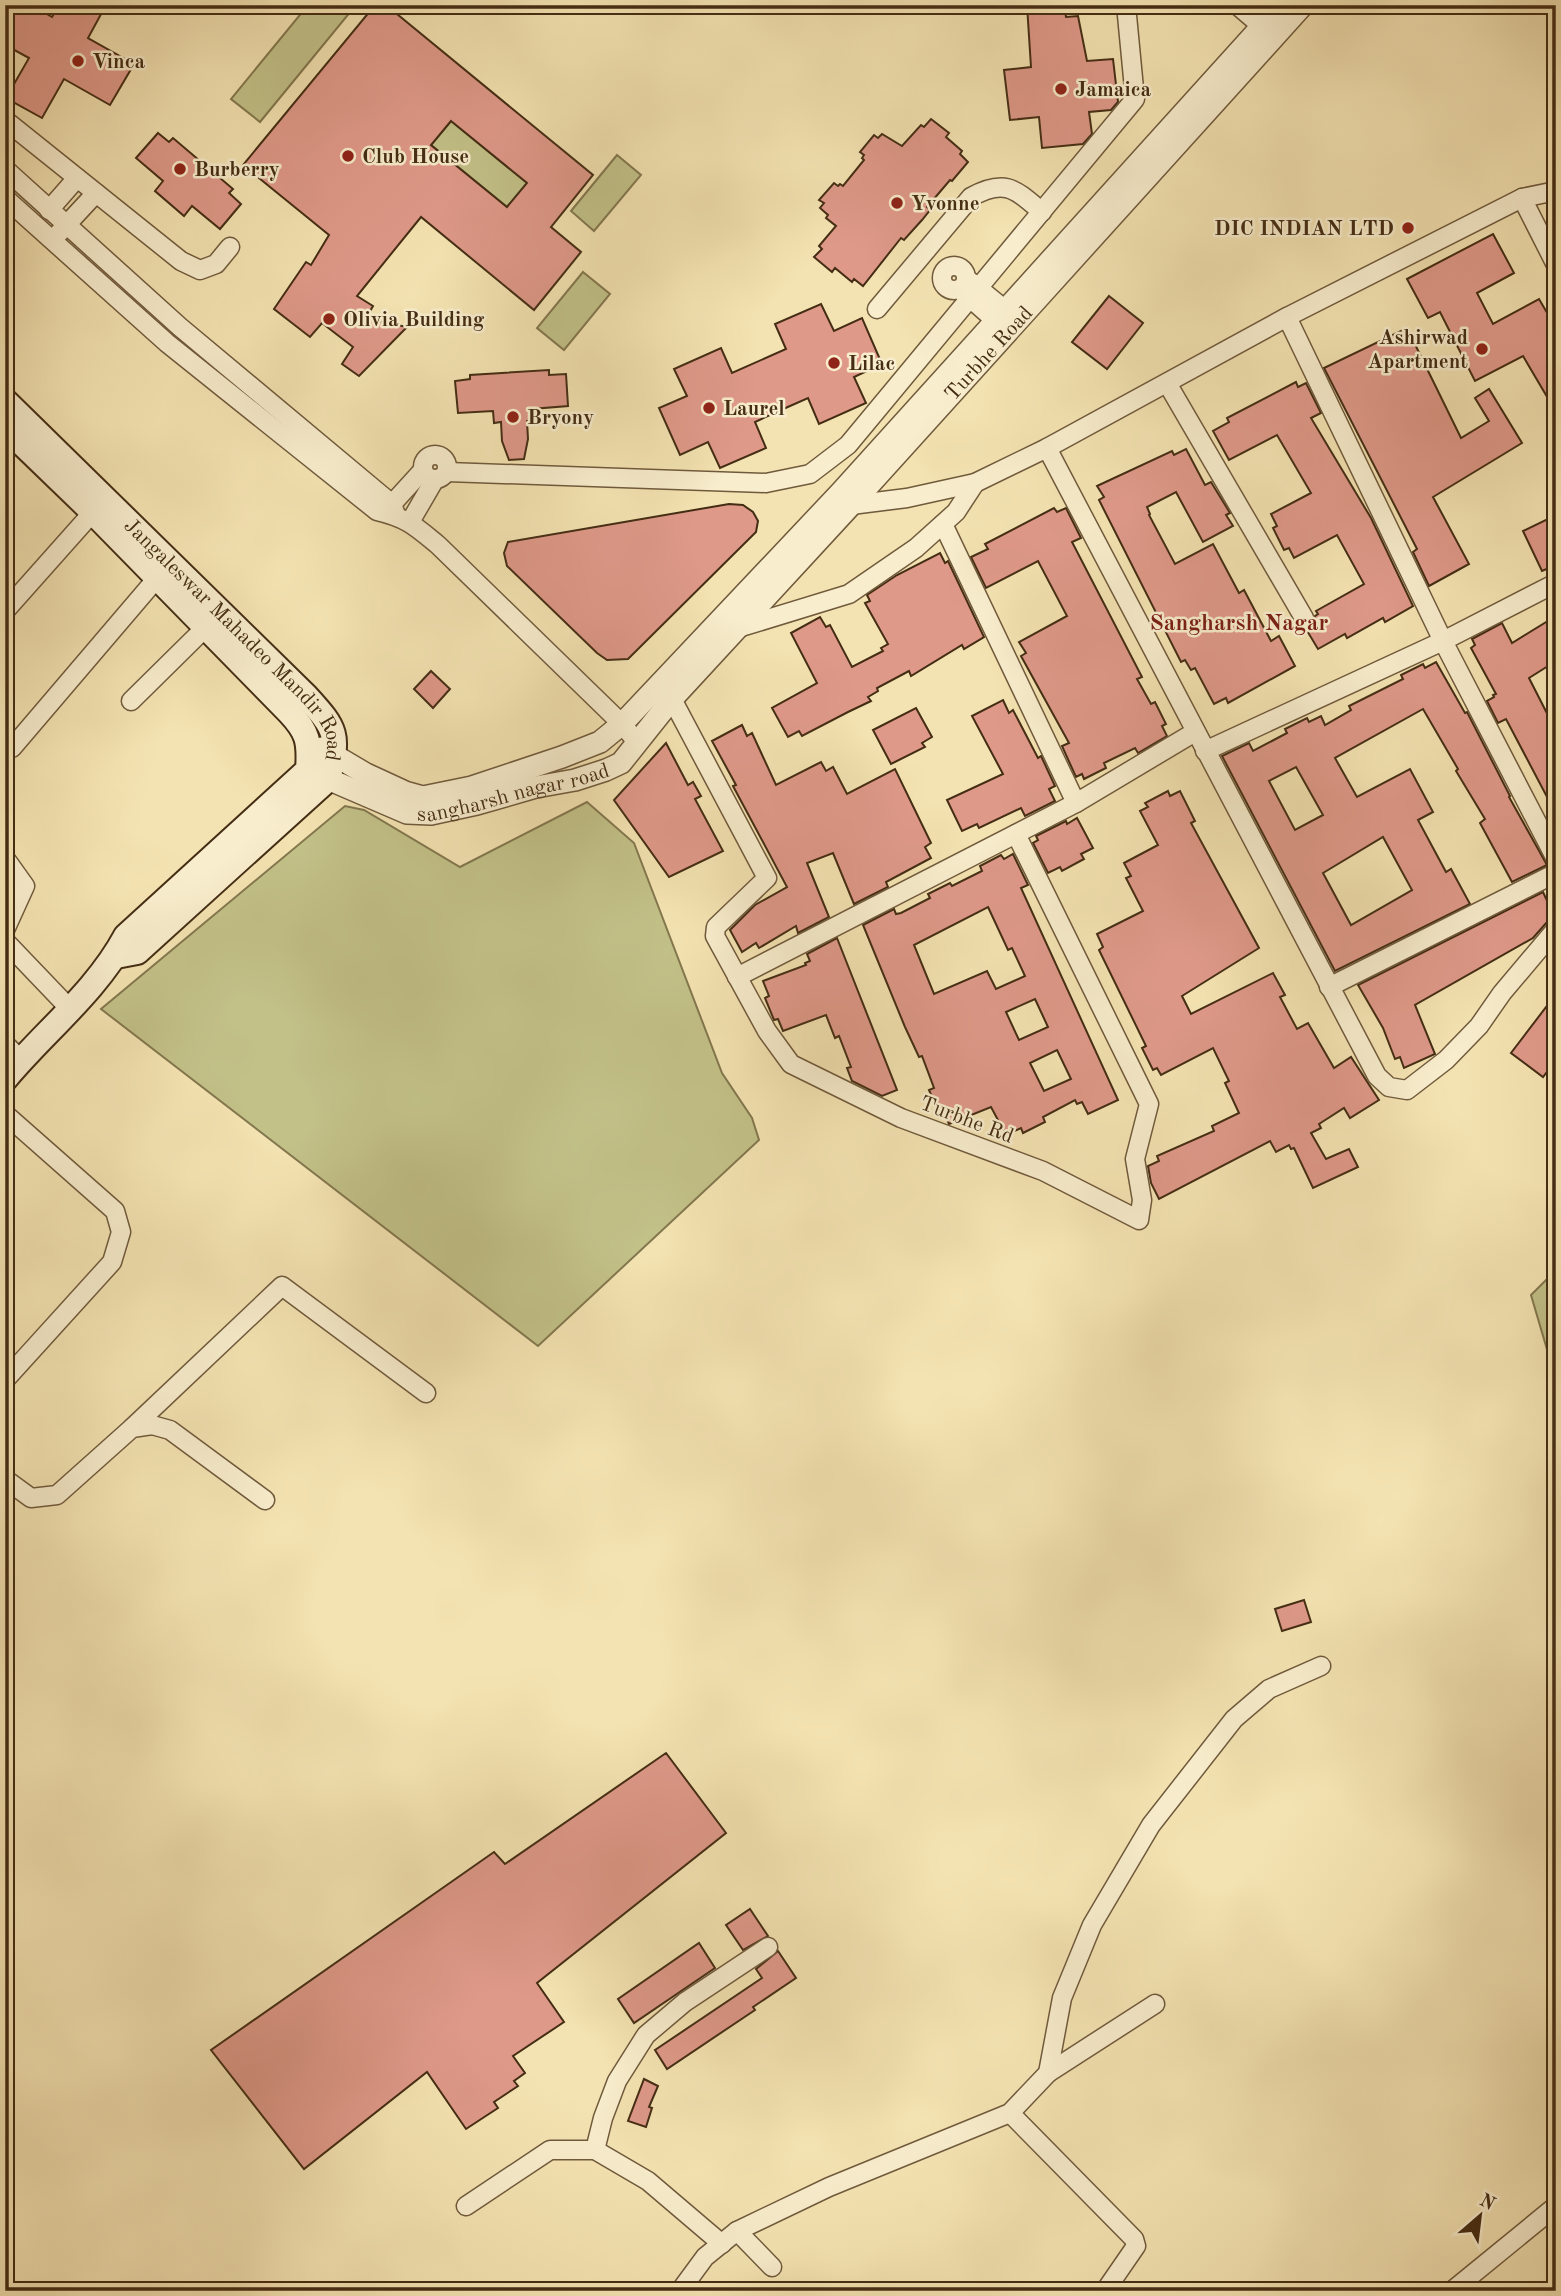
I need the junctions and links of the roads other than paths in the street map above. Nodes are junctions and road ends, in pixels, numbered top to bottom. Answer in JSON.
{"nodes":[{"id":1,"x":1126,"y":5,"type":"edge"},
{"id":2,"x":1237,"y":5,"type":"edge"},
{"id":3,"x":1280,"y":5,"type":"edge"},
{"id":4,"x":1303,"y":5,"type":"edge"},
{"id":5,"x":1268,"y":32,"type":"junction"},
{"id":6,"x":5,"y":120,"type":"edge"},
{"id":7,"x":5,"y":169,"type":"edge"},
{"id":8,"x":77,"y":178,"type":"junction"},
{"id":9,"x":1556,"y":191,"type":"edge"},
{"id":10,"x":96,"y":193,"type":"junction"},
{"id":11,"x":5,"y":198,"type":"edge"},
{"id":12,"x":1522,"y":198,"type":"junction"},
{"id":13,"x":49,"y":210,"type":"junction"},
{"id":14,"x":1042,"y":212,"type":"junction"},
{"id":15,"x":67,"y":226,"type":"junction"},
{"id":16,"x":52,"y":241,"type":"junction"},
{"id":17,"x":230,"y":247,"type":"dead end"},
{"id":18,"x":1556,"y":265,"type":"edge"},
{"id":19,"x":969,"y":288,"type":"junction"},
{"id":20,"x":877,"y":309,"type":"dead end"},
{"id":21,"x":1287,"y":317,"type":"junction"},
{"id":22,"x":1006,"y":320,"type":"junction"},
{"id":23,"x":1167,"y":383,"type":"junction"},
{"id":24,"x":5,"y":401,"type":"edge"},
{"id":25,"x":5,"y":427,"type":"edge"},
{"id":26,"x":1047,"y":448,"type":"junction"},
{"id":27,"x":435,"y":474,"type":"junction"},
{"id":28,"x":349,"y":480,"type":"junction"},
{"id":29,"x":975,"y":483,"type":"junction"},
{"id":30,"x":851,"y":505,"type":"junction"},
{"id":31,"x":93,"y":512,"type":"junction"},
{"id":32,"x":399,"y":514,"type":"junction"},
{"id":33,"x":943,"y":524,"type":"junction"},
{"id":34,"x":157,"y":578,"type":"junction"},
{"id":35,"x":1556,"y":583,"type":"edge"},
{"id":36,"x":5,"y":611,"type":"edge"},
{"id":37,"x":1304,"y":618,"type":"dead end"},
{"id":38,"x":206,"y":627,"type":"junction"},
{"id":39,"x":738,"y":628,"type":"junction"},
{"id":40,"x":1443,"y":641,"type":"junction"},
{"id":41,"x":672,"y":699,"type":"junction"},
{"id":42,"x":131,"y":701,"type":"dead end"},
{"id":43,"x":622,"y":724,"type":"junction"},
{"id":44,"x":1195,"y":732,"type":"junction"},
{"id":45,"x":308,"y":740,"type":"junction"},
{"id":46,"x":638,"y":742,"type":"junction"},
{"id":47,"x":12,"y":748,"type":"dead end"},
{"id":48,"x":1205,"y":751,"type":"junction"},
{"id":49,"x":334,"y":754,"type":"junction"},
{"id":50,"x":318,"y":774,"type":"junction"},
{"id":51,"x":1076,"y":803,"type":"junction"},
{"id":52,"x":1016,"y":834,"type":"junction"},
{"id":53,"x":5,"y":858,"type":"edge"},
{"id":54,"x":1556,"y":859,"type":"edge"},
{"id":55,"x":1556,"y":873,"type":"edge"},
{"id":56,"x":1556,"y":929,"type":"edge"},
{"id":57,"x":5,"y":930,"type":"edge"},
{"id":58,"x":5,"y":941,"type":"edge"},
{"id":59,"x":737,"y":977,"type":"junction"},
{"id":60,"x":1329,"y":988,"type":"junction"},
{"id":61,"x":71,"y":1010,"type":"junction"},
{"id":62,"x":13,"y":1052,"type":"edge"},
{"id":63,"x":5,"y":1079,"type":"edge"},
{"id":64,"x":5,"y":1114,"type":"edge"},
{"id":65,"x":5,"y":1380,"type":"edge"},
{"id":66,"x":426,"y":1393,"type":"dead end"},
{"id":67,"x":132,"y":1428,"type":"junction"},
{"id":68,"x":5,"y":1479,"type":"edge"},
{"id":69,"x":265,"y":1500,"type":"dead end"},
{"id":70,"x":1321,"y":1666,"type":"dead end"},
{"id":71,"x":768,"y":1947,"type":"dead end"},
{"id":72,"x":1155,"y":2004,"type":"dead end"},
{"id":73,"x":1048,"y":2073,"type":"junction"},
{"id":74,"x":1010,"y":2113,"type":"junction"},
{"id":75,"x":595,"y":2150,"type":"junction"},
{"id":76,"x":466,"y":2206,"type":"dead end"},
{"id":77,"x":1556,"y":2206,"type":"edge"},
{"id":78,"x":737,"y":2231,"type":"junction"},
{"id":79,"x":722,"y":2244,"type":"junction"},
{"id":80,"x":772,"y":2267,"type":"dead end"},
{"id":81,"x":680,"y":2291,"type":"edge"},
{"id":82,"x":1105,"y":2291,"type":"edge"},
{"id":83,"x":1451,"y":2291,"type":"edge"}],
"edges":[{"from":1,"to":14,"type":"street"},
{"from":2,"to":5,"type":"street"},
{"from":3,"to":5,"type":"street"},
{"from":4,"to":5,"type":"street","name":"Turbhe Road"},
{"from":5,"to":22,"type":"street","name":"Turbhe Road"},
{"from":6,"to":8,"type":"street"},
{"from":7,"to":13,"type":"street"},
{"from":8,"to":10,"type":"street"},
{"from":8,"to":13,"type":"street"},
{"from":9,"to":12,"type":"street"},
{"from":10,"to":15,"type":"street"},
{"from":10,"to":17,"type":"street"},
{"from":11,"to":16,"type":"street"},
{"from":12,"to":18,"type":"street"},
{"from":12,"to":21,"type":"street"},
{"from":13,"to":15,"type":"street"},
{"from":14,"to":19,"type":"street"},
{"from":14,"to":20,"type":"street"},
{"from":15,"to":16,"type":"street"},
{"from":15,"to":28,"type":"street"},
{"from":16,"to":28,"type":"street"},
{"from":19,"to":22,"type":"street"},
{"from":19,"to":27,"type":"street"},
{"from":21,"to":23,"type":"street"},
{"from":21,"to":40,"type":"street"},
{"from":22,"to":30,"type":"street","name":"Turbhe Road"},
{"from":22,"to":43,"type":"street"},
{"from":23,"to":26,"type":"street"},
{"from":23,"to":37,"type":"street"},
{"from":24,"to":49,"type":"main road","name":"Jangaleswar Mahadeo Mandir Road"},
{"from":25,"to":31,"type":"main road","name":"Jangaleswar Mahadeo Mandir Road"},
{"from":26,"to":29,"type":"street"},
{"from":26,"to":44,"type":"street"},
{"from":27,"to":32,"type":"street"},
{"from":27,"to":32,"type":"street"},
{"from":28,"to":32,"type":"street"},
{"from":29,"to":30,"type":"street"},
{"from":29,"to":33,"type":"street"},
{"from":30,"to":39,"type":"street","name":"Turbhe Road"},
{"from":31,"to":34,"type":"main road","name":"Jangaleswar Mahadeo Mandir Road"},
{"from":31,"to":36,"type":"street"},
{"from":32,"to":43,"type":"street"},
{"from":33,"to":39,"type":"street"},
{"from":33,"to":51,"type":"street"},
{"from":34,"to":38,"type":"main road","name":"Jangaleswar Mahadeo Mandir Road"},
{"from":34,"to":47,"type":"street"},
{"from":35,"to":40,"type":"street"},
{"from":38,"to":42,"type":"street"},
{"from":38,"to":45,"type":"main road","name":"Jangaleswar Mahadeo Mandir Road"},
{"from":39,"to":41,"type":"street","name":"Turbhe Road"},
{"from":40,"to":48,"type":"street"},
{"from":40,"to":54,"type":"street"},
{"from":41,"to":46,"type":"street","name":"sangharsh nagar road"},
{"from":41,"to":59,"type":"street","name":"Turbhe Rd"},
{"from":43,"to":46,"type":"street"},
{"from":43,"to":49,"type":"street"},
{"from":44,"to":48,"type":"street"},
{"from":44,"to":51,"type":"street"},
{"from":45,"to":49,"type":"street"},
{"from":45,"to":50,"type":"main road","name":"Jangaleswar Mahadeo Mandir Road"},
{"from":46,"to":50,"type":"street","name":"sangharsh nagar road"},
{"from":48,"to":60,"type":"street"},
{"from":49,"to":50,"type":"main road","name":"Jangaleswar Mahadeo Mandir Road"},
{"from":50,"to":61,"type":"main road","name":"Jangaleswar Mahadeo Mandir Road"},
{"from":51,"to":52,"type":"street"},
{"from":52,"to":59,"type":"street"},
{"from":52,"to":59,"type":"street","name":"Turbhe Rd"},
{"from":53,"to":57,"type":"street"},
{"from":55,"to":60,"type":"street"},
{"from":56,"to":60,"type":"street"},
{"from":58,"to":61,"type":"street"},
{"from":61,"to":62,"type":"main road","name":"Jangaleswar Mahadeo Mandir Road"},
{"from":62,"to":63,"type":"main road","name":"Jangaleswar Mahadeo Mandir Road"},
{"from":64,"to":65,"type":"street"},
{"from":66,"to":67,"type":"street"},
{"from":67,"to":68,"type":"street"},
{"from":67,"to":69,"type":"street"},
{"from":70,"to":73,"type":"street"},
{"from":71,"to":75,"type":"street"},
{"from":72,"to":73,"type":"street"},
{"from":73,"to":74,"type":"street"},
{"from":74,"to":78,"type":"street"},
{"from":74,"to":82,"type":"street"},
{"from":75,"to":76,"type":"street"},
{"from":75,"to":79,"type":"street"},
{"from":77,"to":83,"type":"street"},
{"from":78,"to":79,"type":"street"},
{"from":78,"to":80,"type":"street"},
{"from":79,"to":81,"type":"street"}]}
